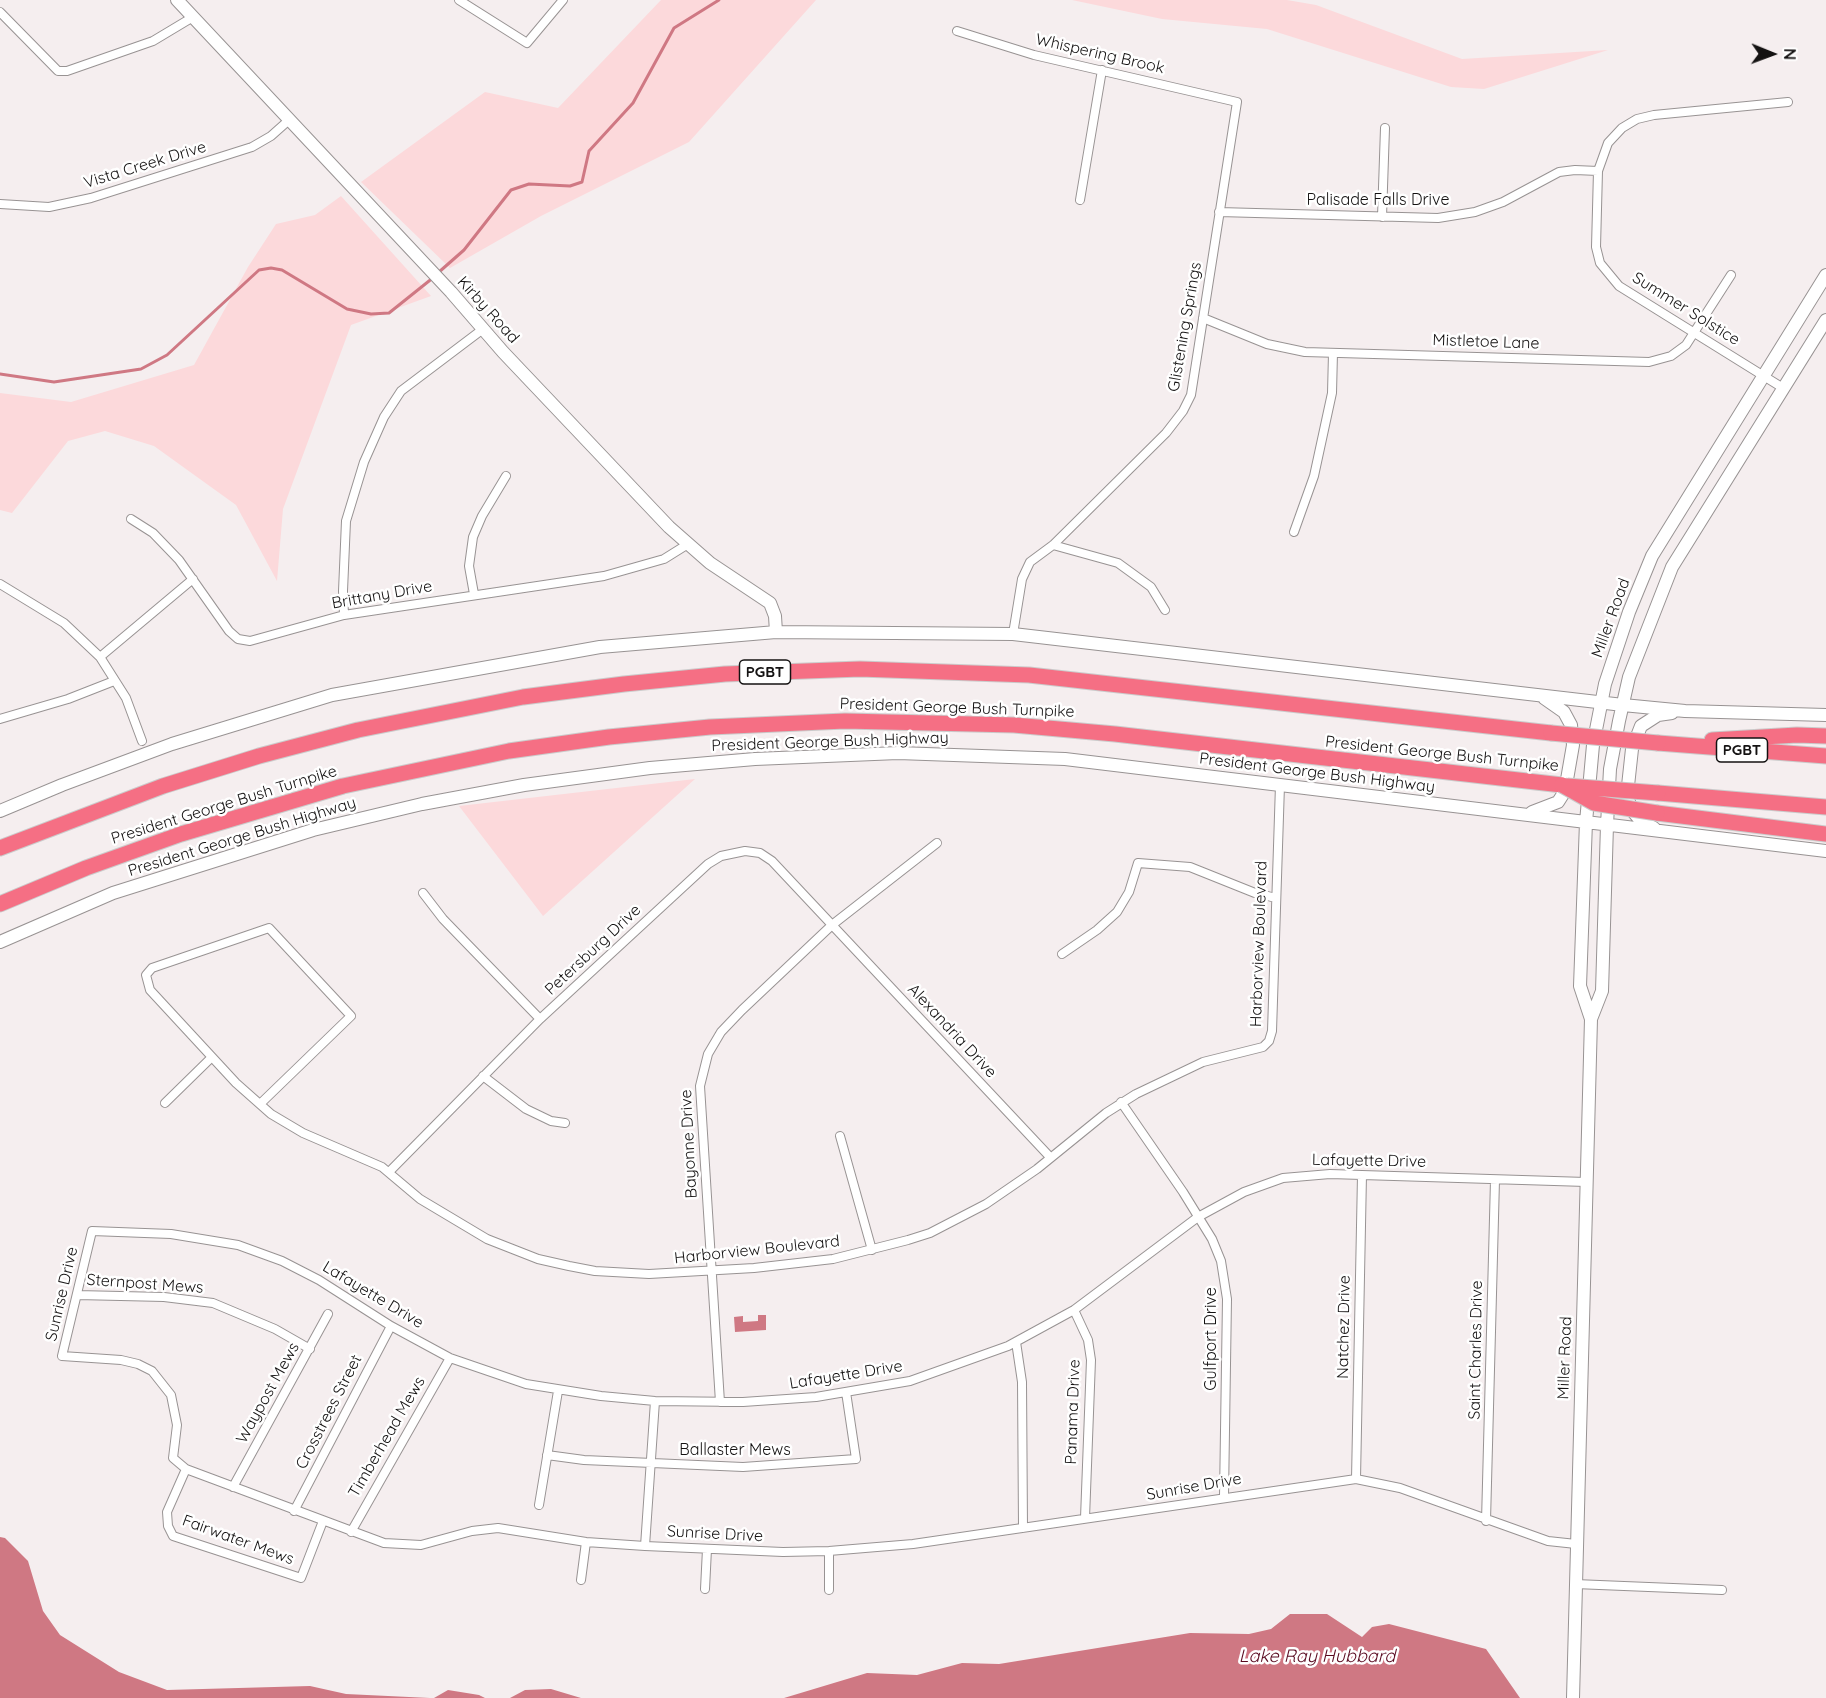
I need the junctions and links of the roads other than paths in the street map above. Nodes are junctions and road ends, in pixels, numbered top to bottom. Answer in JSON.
{"nodes":[{"id":1,"x":177,"y":0,"type":"edge"},
{"id":2,"x":459,"y":0,"type":"edge"},
{"id":3,"x":563,"y":0,"type":"edge"},
{"id":4,"x":0,"y":12,"type":"edge"},
{"id":5,"x":193,"y":17,"type":"junction"},
{"id":6,"x":957,"y":31,"type":"dead end"},
{"id":7,"x":1102,"y":70,"type":"junction"},
{"id":8,"x":1237,"y":102,"type":"joint"},
{"id":9,"x":1788,"y":102,"type":"dead end"},
{"id":10,"x":289,"y":120,"type":"junction"},
{"id":11,"x":1385,"y":128,"type":"dead end"},
{"id":12,"x":1598,"y":171,"type":"junction"},
{"id":13,"x":1080,"y":200,"type":"dead end"},
{"id":14,"x":0,"y":204,"type":"edge"},
{"id":15,"x":1219,"y":212,"type":"junction"},
{"id":16,"x":1382,"y":217,"type":"junction"},
{"id":17,"x":1731,"y":275,"type":"dead end"},
{"id":18,"x":1826,"y":275,"type":"edge"},
{"id":19,"x":1203,"y":318,"type":"junction"},
{"id":20,"x":1826,"y":320,"type":"edge"},
{"id":21,"x":483,"y":329,"type":"junction"},
{"id":22,"x":1696,"y":332,"type":"junction"},
{"id":23,"x":1333,"y":353,"type":"junction"},
{"id":24,"x":1763,"y":375,"type":"junction"},
{"id":25,"x":1783,"y":388,"type":"junction"},
{"id":26,"x":506,"y":476,"type":"dead end"},
{"id":27,"x":131,"y":519,"type":"dead end"},
{"id":28,"x":1294,"y":532,"type":"dead end"},
{"id":29,"x":688,"y":544,"type":"junction"},
{"id":30,"x":1053,"y":545,"type":"junction"},
{"id":31,"x":193,"y":579,"type":"junction"},
{"id":32,"x":0,"y":585,"type":"edge"},
{"id":33,"x":474,"y":594,"type":"junction"},
{"id":34,"x":1165,"y":610,"type":"dead end"},
{"id":35,"x":344,"y":615,"type":"junction"},
{"id":36,"x":776,"y":632,"type":"junction"},
{"id":37,"x":1013,"y":634,"type":"junction"},
{"id":38,"x":100,"y":657,"type":"junction"},
{"id":39,"x":114,"y":681,"type":"junction"},
{"id":40,"x":1542,"y":696,"type":"junction"},
{"id":41,"x":1601,"y":702,"type":"junction"},
{"id":42,"x":1623,"y":705,"type":"junction"},
{"id":43,"x":1685,"y":711,"type":"junction"},
{"id":44,"x":1826,"y":716,"type":"edge"},
{"id":45,"x":0,"y":719,"type":"edge"},
{"id":46,"x":1826,"y":736,"type":"edge"},
{"id":47,"x":142,"y":741,"type":"dead end"},
{"id":48,"x":1658,"y":743,"type":"junction"},
{"id":49,"x":1826,"y":756,"type":"edge"},
{"id":50,"x":1280,"y":785,"type":"junction"},
{"id":51,"x":1562,"y":785,"type":"junction"},
{"id":52,"x":1826,"y":807,"type":"edge"},
{"id":53,"x":0,"y":811,"type":"edge"},
{"id":54,"x":1525,"y":814,"type":"junction"},
{"id":55,"x":1586,"y":822,"type":"junction"},
{"id":56,"x":1606,"y":825,"type":"junction"},
{"id":57,"x":1660,"y":832,"type":"junction"},
{"id":58,"x":1826,"y":834,"type":"edge"},
{"id":59,"x":937,"y":843,"type":"dead end"},
{"id":60,"x":0,"y":848,"type":"edge"},
{"id":61,"x":1826,"y":851,"type":"edge"},
{"id":62,"x":423,"y":892,"type":"dead end"},
{"id":63,"x":1276,"y":898,"type":"junction"},
{"id":64,"x":0,"y":904,"type":"edge"},
{"id":65,"x":832,"y":925,"type":"junction"},
{"id":66,"x":0,"y":942,"type":"edge"},
{"id":67,"x":1062,"y":954,"type":"dead end"},
{"id":68,"x":540,"y":1019,"type":"junction"},
{"id":69,"x":1592,"y":1020,"type":"junction"},
{"id":70,"x":212,"y":1057,"type":"junction"},
{"id":71,"x":483,"y":1076,"type":"junction"},
{"id":72,"x":1121,"y":1102,"type":"junction"},
{"id":73,"x":165,"y":1103,"type":"dead end"},
{"id":74,"x":260,"y":1104,"type":"junction"},
{"id":75,"x":565,"y":1123,"type":"dead end"},
{"id":76,"x":840,"y":1136,"type":"dead end"},
{"id":77,"x":1050,"y":1157,"type":"junction"},
{"id":78,"x":388,"y":1172,"type":"junction"},
{"id":79,"x":1362,"y":1175,"type":"junction"},
{"id":80,"x":1495,"y":1180,"type":"junction"},
{"id":81,"x":1586,"y":1182,"type":"junction"},
{"id":82,"x":1198,"y":1217,"type":"junction"},
{"id":83,"x":92,"y":1231,"type":"joint"},
{"id":84,"x":872,"y":1250,"type":"junction"},
{"id":85,"x":712,"y":1269,"type":"junction"},
{"id":86,"x":77,"y":1294,"type":"junction"},
{"id":87,"x":1074,"y":1310,"type":"junction"},
{"id":88,"x":328,"y":1314,"type":"dead end"},
{"id":89,"x":391,"y":1326,"type":"junction"},
{"id":90,"x":1016,"y":1342,"type":"junction"},
{"id":91,"x":310,"y":1349,"type":"junction"},
{"id":92,"x":450,"y":1358,"type":"junction"},
{"id":93,"x":558,"y":1391,"type":"junction"},
{"id":94,"x":846,"y":1392,"type":"junction"},
{"id":95,"x":655,"y":1401,"type":"junction"},
{"id":96,"x":720,"y":1402,"type":"junction"},
{"id":97,"x":548,"y":1455,"type":"junction"},
{"id":98,"x":651,"y":1464,"type":"junction"},
{"id":99,"x":186,"y":1469,"type":"junction"},
{"id":100,"x":1356,"y":1479,"type":"junction"},
{"id":101,"x":232,"y":1487,"type":"junction"},
{"id":102,"x":1224,"y":1497,"type":"junction"},
{"id":103,"x":539,"y":1504,"type":"dead end"},
{"id":104,"x":294,"y":1511,"type":"junction"},
{"id":105,"x":1085,"y":1518,"type":"junction"},
{"id":106,"x":323,"y":1521,"type":"junction"},
{"id":107,"x":1486,"y":1521,"type":"junction"},
{"id":108,"x":1023,"y":1528,"type":"junction"},
{"id":109,"x":351,"y":1532,"type":"junction"},
{"id":110,"x":586,"y":1542,"type":"junction"},
{"id":111,"x":1576,"y":1544,"type":"junction"},
{"id":112,"x":645,"y":1546,"type":"junction"},
{"id":113,"x":707,"y":1549,"type":"junction"},
{"id":114,"x":829,"y":1551,"type":"junction"},
{"id":115,"x":581,"y":1580,"type":"dead end"},
{"id":116,"x":1575,"y":1584,"type":"junction"},
{"id":117,"x":705,"y":1589,"type":"dead end"},
{"id":118,"x":829,"y":1590,"type":"dead end"},
{"id":119,"x":1722,"y":1590,"type":"dead end"},
{"id":120,"x":1573,"y":1698,"type":"edge"}],
"edges":[{"from":1,"to":5,"type":"main road","name":"Kirby Road"},
{"from":2,"to":3,"type":"street"},
{"from":4,"to":5,"type":"street"},
{"from":5,"to":10,"type":"main road","name":"Kirby Road"},
{"from":6,"to":7,"type":"street","name":"Whispering Brook"},
{"from":7,"to":8,"type":"street","name":"Whispering Brook"},
{"from":7,"to":13,"type":"street"},
{"from":8,"to":15,"type":"street","name":"Glistening Springs"},
{"from":9,"to":12,"type":"street","name":"Summer Solstice"},
{"from":10,"to":14,"type":"street","name":"Vista Creek Drive"},
{"from":10,"to":21,"type":"main road","name":"Kirby Road"},
{"from":11,"to":16,"type":"street"},
{"from":12,"to":16,"type":"street","name":"Palisade Falls Drive"},
{"from":12,"to":22,"type":"street","name":"Summer Solstice"},
{"from":15,"to":16,"type":"street","name":"Palisade Falls Drive"},
{"from":15,"to":19,"type":"street","name":"Glistening Springs"},
{"from":17,"to":22,"type":"street","name":"Mistletoe Lane"},
{"from":18,"to":24,"type":"main road","name":"Miller Road"},
{"from":19,"to":23,"type":"street","name":"Mistletoe Lane"},
{"from":19,"to":30,"type":"street","name":"Glistening Springs"},
{"from":20,"to":25,"type":"main road","name":"Miller Road"},
{"from":21,"to":29,"type":"main road","name":"Kirby Road"},
{"from":21,"to":35,"type":"street"},
{"from":22,"to":23,"type":"street","name":"Mistletoe Lane"},
{"from":22,"to":24,"type":"street","name":"Summer Solstice"},
{"from":23,"to":28,"type":"street"},
{"from":24,"to":25,"type":"street","name":"Summer Solstice"},
{"from":24,"to":41,"type":"main road","name":"Miller Road"},
{"from":25,"to":42,"type":"main road","name":"Miller Road"},
{"from":26,"to":33,"type":"street"},
{"from":27,"to":31,"type":"street","name":"Brittany Drive"},
{"from":29,"to":33,"type":"street","name":"Brittany Drive"},
{"from":29,"to":36,"type":"main road","name":"Kirby Road"},
{"from":30,"to":34,"type":"street"},
{"from":30,"to":37,"type":"street","name":"Glistening Springs"},
{"from":31,"to":35,"type":"street","name":"Brittany Drive"},
{"from":31,"to":38,"type":"street"},
{"from":32,"to":38,"type":"street"},
{"from":33,"to":35,"type":"street","name":"Brittany Drive"},
{"from":36,"to":37,"type":"main road"},
{"from":36,"to":53,"type":"main road"},
{"from":37,"to":40,"type":"main road"},
{"from":38,"to":39,"type":"street"},
{"from":39,"to":45,"type":"street"},
{"from":39,"to":47,"type":"street"},
{"from":40,"to":41,"type":"main road"},
{"from":40,"to":54,"type":"main road"},
{"from":41,"to":42,"type":"main road"},
{"from":41,"to":55,"type":"main road","name":"Miller Road"},
{"from":42,"to":43,"type":"main road"},
{"from":42,"to":56,"type":"main road","name":"Miller Road"},
{"from":43,"to":44,"type":"main road"},
{"from":43,"to":57,"type":"main road"},
{"from":46,"to":48,"type":"highway"},
{"from":48,"to":49,"type":"highway","name":"President George Bush Turnpike","number":"PGBT"},
{"from":48,"to":60,"type":"highway","name":"President George Bush Turnpike","number":"PGBT","bridge":true},
{"from":50,"to":54,"type":"main road","name":"President George Bush Highway"},
{"from":50,"to":63,"type":"street","name":"Harborview Boulevard"},
{"from":50,"to":66,"type":"main road","name":"President George Bush Highway"},
{"from":51,"to":52,"type":"highway","name":"President George Bush Turnpike","bridge":true},
{"from":51,"to":58,"type":"highway","bridge":true},
{"from":51,"to":64,"type":"highway","name":"President George Bush Turnpike"},
{"from":54,"to":55,"type":"main road","name":"President George Bush Highway"},
{"from":55,"to":56,"type":"main road","name":"President George Bush Highway"},
{"from":55,"to":69,"type":"main road","name":"Miller Road"},
{"from":56,"to":57,"type":"main road","name":"President George Bush Highway"},
{"from":56,"to":69,"type":"main road","name":"Miller Road"},
{"from":57,"to":61,"type":"main road","name":"President George Bush Highway"},
{"from":59,"to":65,"type":"street","name":"Bayonne Drive"},
{"from":62,"to":68,"type":"street"},
{"from":63,"to":67,"type":"street"},
{"from":63,"to":72,"type":"street","name":"Harborview Boulevard"},
{"from":65,"to":68,"type":"street","name":"Petersburg Drive"},
{"from":65,"to":77,"type":"street","name":"Alexandria Drive"},
{"from":65,"to":85,"type":"street","name":"Bayonne Drive"},
{"from":68,"to":71,"type":"street","name":"Petersburg Drive"},
{"from":69,"to":81,"type":"main road","name":"Miller Road"},
{"from":70,"to":73,"type":"street"},
{"from":70,"to":74,"type":"street","name":"Harborview Boulevard"},
{"from":70,"to":74,"type":"street","name":"Harborview Boulevard"},
{"from":71,"to":75,"type":"street"},
{"from":71,"to":78,"type":"street","name":"Petersburg Drive"},
{"from":72,"to":77,"type":"street","name":"Harborview Boulevard"},
{"from":72,"to":82,"type":"street","name":"Gulfport Drive"},
{"from":74,"to":78,"type":"street","name":"Harborview Boulevard"},
{"from":76,"to":84,"type":"street"},
{"from":77,"to":84,"type":"street","name":"Harborview Boulevard"},
{"from":78,"to":85,"type":"street","name":"Harborview Boulevard"},
{"from":79,"to":80,"type":"street","name":"Lafayette Drive"},
{"from":79,"to":82,"type":"street","name":"Lafayette Drive"},
{"from":79,"to":100,"type":"street","name":"Natchez Drive"},
{"from":80,"to":81,"type":"street","name":"Lafayette Drive"},
{"from":80,"to":107,"type":"street","name":"Saint Charles Drive"},
{"from":81,"to":111,"type":"main road","name":"Miller Road"},
{"from":82,"to":87,"type":"street","name":"Lafayette Drive"},
{"from":82,"to":102,"type":"street","name":"Gulfport Drive"},
{"from":83,"to":86,"type":"street","name":"Sunrise Drive"},
{"from":83,"to":89,"type":"street","name":"Lafayette Drive"},
{"from":84,"to":85,"type":"street","name":"Harborview Boulevard"},
{"from":85,"to":96,"type":"street","name":"Bayonne Drive"},
{"from":86,"to":91,"type":"street","name":"Sternpost Mews"},
{"from":86,"to":99,"type":"street","name":"Sunrise Drive"},
{"from":87,"to":90,"type":"street","name":"Lafayette Drive"},
{"from":87,"to":105,"type":"street","name":"Panama Drive"},
{"from":88,"to":91,"type":"street","name":"Waypost Mews"},
{"from":89,"to":92,"type":"street","name":"Lafayette Drive"},
{"from":89,"to":104,"type":"street","name":"Crosstrees Street"},
{"from":90,"to":94,"type":"street","name":"Lafayette Drive"},
{"from":90,"to":108,"type":"street"},
{"from":91,"to":101,"type":"street","name":"Waypost Mews"},
{"from":92,"to":93,"type":"street","name":"Lafayette Drive"},
{"from":92,"to":109,"type":"street","name":"Timberhead Mews"},
{"from":93,"to":95,"type":"street","name":"Lafayette Drive"},
{"from":93,"to":97,"type":"street"},
{"from":94,"to":96,"type":"street","name":"Lafayette Drive"},
{"from":94,"to":98,"type":"street","name":"Ballaster Mews"},
{"from":95,"to":96,"type":"street","name":"Lafayette Drive"},
{"from":95,"to":98,"type":"street"},
{"from":97,"to":98,"type":"street","name":"Ballaster Mews"},
{"from":97,"to":103,"type":"street"},
{"from":98,"to":112,"type":"street"},
{"from":99,"to":101,"type":"street","name":"Sunrise Drive"},
{"from":99,"to":106,"type":"street","name":"Fairwater Mews"},
{"from":100,"to":102,"type":"street","name":"Sunrise Drive"},
{"from":100,"to":107,"type":"street","name":"Sunrise Drive"},
{"from":101,"to":104,"type":"street","name":"Sunrise Drive"},
{"from":102,"to":105,"type":"street","name":"Sunrise Drive"},
{"from":104,"to":106,"type":"street","name":"Sunrise Drive"},
{"from":105,"to":108,"type":"street","name":"Sunrise Drive"},
{"from":106,"to":109,"type":"street","name":"Sunrise Drive"},
{"from":107,"to":111,"type":"street","name":"Sunrise Drive"},
{"from":108,"to":114,"type":"street","name":"Sunrise Drive"},
{"from":109,"to":110,"type":"street","name":"Sunrise Drive"},
{"from":110,"to":112,"type":"street","name":"Sunrise Drive"},
{"from":110,"to":115,"type":"street"},
{"from":111,"to":116,"type":"main road","name":"Miller Road"},
{"from":112,"to":113,"type":"street","name":"Sunrise Drive"},
{"from":113,"to":114,"type":"street","name":"Sunrise Drive"},
{"from":113,"to":117,"type":"street"},
{"from":114,"to":118,"type":"street"},
{"from":116,"to":119,"type":"street"},
{"from":116,"to":120,"type":"main road","name":"Miller Road"}]}
